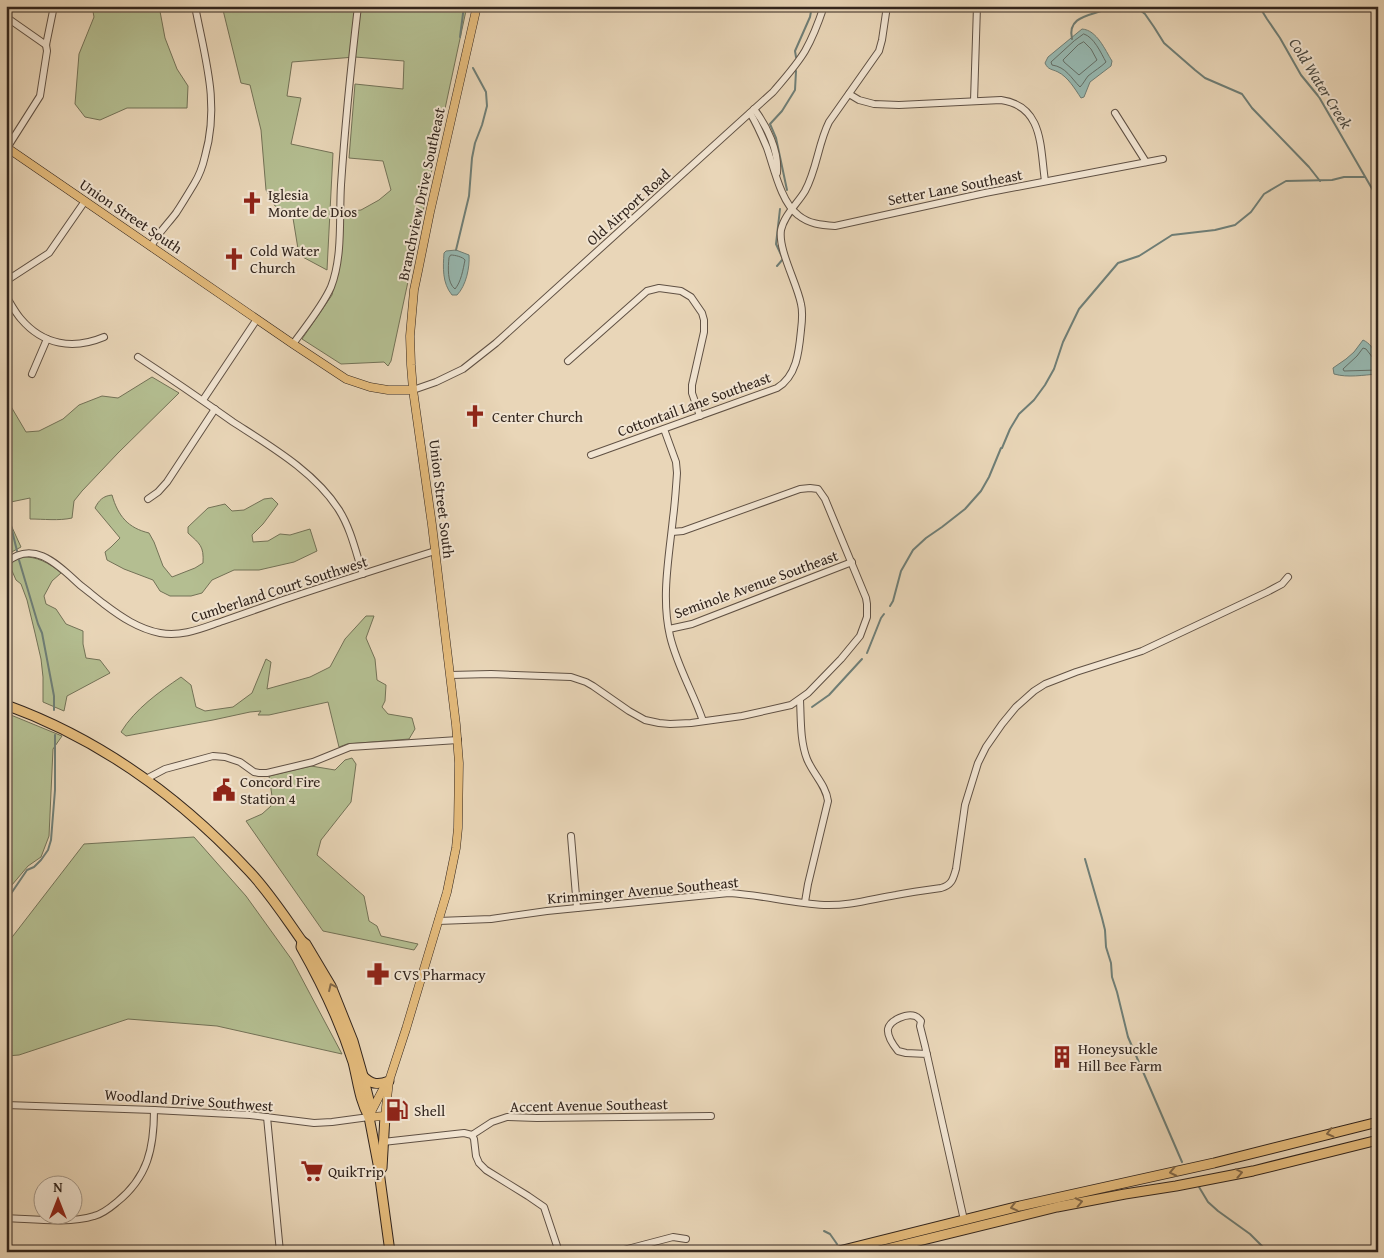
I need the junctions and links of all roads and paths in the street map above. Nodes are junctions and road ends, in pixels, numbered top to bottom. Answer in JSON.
{"nodes":[{"id":1,"x":54,"y":6,"type":"edge"},
{"id":2,"x":195,"y":6,"type":"edge"},
{"id":3,"x":358,"y":6,"type":"edge"},
{"id":4,"x":478,"y":6,"type":"edge"},
{"id":5,"x":824,"y":6,"type":"edge"},
{"id":6,"x":887,"y":6,"type":"edge"},
{"id":7,"x":977,"y":6,"type":"edge"},
{"id":8,"x":6,"y":17,"type":"edge"},
{"id":9,"x":46,"y":45,"type":"junction"},
{"id":10,"x":849,"y":94,"type":"junction"},
{"id":11,"x":974,"y":101,"type":"junction"},
{"id":12,"x":752,"y":111,"type":"junction"},
{"id":13,"x":1115,"y":114,"type":"dead end"},
{"id":14,"x":7,"y":148,"type":"edge"},
{"id":15,"x":1163,"y":160,"type":"dead end"},
{"id":16,"x":1146,"y":162,"type":"junction"},
{"id":17,"x":1045,"y":181,"type":"junction"},
{"id":18,"x":85,"y":201,"type":"junction"},
{"id":19,"x":792,"y":210,"type":"junction"},
{"id":20,"x":151,"y":247,"type":"junction"},
{"id":21,"x":6,"y":281,"type":"edge"},
{"id":22,"x":6,"y":296,"type":"edge"},
{"id":23,"x":256,"y":319,"type":"junction"},
{"id":24,"x":104,"y":337,"type":"dead end"},
{"id":25,"x":47,"y":339,"type":"junction"},
{"id":26,"x":292,"y":344,"type":"junction"},
{"id":27,"x":138,"y":357,"type":"dead end"},
{"id":28,"x":568,"y":361,"type":"dead end"},
{"id":29,"x":32,"y":374,"type":"dead end"},
{"id":30,"x":413,"y":390,"type":"junction"},
{"id":31,"x":203,"y":400,"type":"junction"},
{"id":32,"x":215,"y":410,"type":"junction"},
{"id":33,"x":700,"y":416,"type":"junction"},
{"id":34,"x":664,"y":429,"type":"junction"},
{"id":35,"x":591,"y":455,"type":"dead end"},
{"id":36,"x":148,"y":499,"type":"dead end"},
{"id":37,"x":672,"y":532,"type":"junction"},
{"id":38,"x":435,"y":551,"type":"junction"},
{"id":39,"x":852,"y":562,"type":"junction"},
{"id":40,"x":6,"y":563,"type":"edge"},
{"id":41,"x":364,"y":574,"type":"junction"},
{"id":42,"x":1288,"y":577,"type":"dead end"},
{"id":43,"x":669,"y":630,"type":"junction"},
{"id":44,"x":6,"y":655,"type":"edge"},
{"id":45,"x":450,"y":674,"type":"junction"},
{"id":46,"x":6,"y":696,"type":"edge"},
{"id":47,"x":800,"y":700,"type":"junction"},
{"id":48,"x":6,"y":705,"type":"edge"},
{"id":49,"x":703,"y":721,"type":"junction"},
{"id":50,"x":458,"y":740,"type":"junction"},
{"id":51,"x":146,"y":779,"type":"junction"},
{"id":52,"x":571,"y":836,"type":"dead end"},
{"id":53,"x":806,"y":902,"type":"junction"},
{"id":54,"x":577,"y":908,"type":"junction"},
{"id":55,"x":438,"y":921,"type":"junction"},
{"id":56,"x":302,"y":941,"type":"junction"},
{"id":57,"x":927,"y":1054,"type":"junction"},
{"id":58,"x":363,"y":1076,"type":"junction"},
{"id":59,"x":389,"y":1081,"type":"junction"},
{"id":60,"x":6,"y":1105,"type":"edge"},
{"id":61,"x":154,"y":1110,"type":"junction"},
{"id":62,"x":385,"y":1116,"type":"junction"},
{"id":63,"x":711,"y":1116,"type":"dead end"},
{"id":64,"x":369,"y":1117,"type":"junction"},
{"id":65,"x":267,"y":1118,"type":"junction"},
{"id":66,"x":1378,"y":1122,"type":"edge"},
{"id":67,"x":472,"y":1135,"type":"junction"},
{"id":68,"x":1378,"y":1140,"type":"edge"},
{"id":69,"x":383,"y":1142,"type":"junction"},
{"id":70,"x":381,"y":1186,"type":"junction"},
{"id":71,"x":6,"y":1218,"type":"edge"},
{"id":72,"x":964,"y":1220,"type":"junction"},
{"id":73,"x":686,"y":1239,"type":"dead end"},
{"id":74,"x":280,"y":1252,"type":"edge"},
{"id":75,"x":390,"y":1252,"type":"edge"},
{"id":76,"x":559,"y":1252,"type":"edge"},
{"id":77,"x":616,"y":1252,"type":"edge"},
{"id":78,"x":835,"y":1252,"type":"edge"},
{"id":79,"x":874,"y":1252,"type":"edge"}],
"edges":[{"from":1,"to":9,"type":"street"},
{"from":2,"to":20,"type":"street"},
{"from":3,"to":26,"type":"street"},
{"from":4,"to":30,"type":"main road","name":"Branchview Drive Southeast"},
{"from":5,"to":12,"type":"street","name":"Old Airport Road"},
{"from":6,"to":10,"type":"street","name":"Cottontail Lane Southeast"},
{"from":7,"to":11,"type":"street"},
{"from":8,"to":9,"type":"street"},
{"from":9,"to":14,"type":"street"},
{"from":10,"to":11,"type":"street"},
{"from":10,"to":19,"type":"street","name":"Cottontail Lane Southeast"},
{"from":11,"to":17,"type":"street"},
{"from":12,"to":19,"type":"street"},
{"from":12,"to":30,"type":"street","name":"Old Airport Road"},
{"from":13,"to":16,"type":"street"},
{"from":14,"to":18,"type":"main road","name":"Union Street South"},
{"from":15,"to":16,"type":"street","name":"Setter Lane Southeast"},
{"from":16,"to":17,"type":"street","name":"Setter Lane Southeast"},
{"from":17,"to":19,"type":"street","name":"Setter Lane Southeast"},
{"from":18,"to":20,"type":"main road","name":"Union Street South"},
{"from":18,"to":21,"type":"street"},
{"from":19,"to":33,"type":"street","name":"Cottontail Lane Southeast"},
{"from":20,"to":23,"type":"main road","name":"Union Street South"},
{"from":22,"to":25,"type":"street"},
{"from":23,"to":26,"type":"main road","name":"Union Street South"},
{"from":23,"to":31,"type":"street"},
{"from":24,"to":25,"type":"street"},
{"from":25,"to":29,"type":"street"},
{"from":26,"to":30,"type":"main road","name":"Union Street South"},
{"from":27,"to":31,"type":"street"},
{"from":28,"to":33,"type":"street"},
{"from":30,"to":38,"type":"main road","name":"Union Street South"},
{"from":31,"to":32,"type":"street"},
{"from":32,"to":36,"type":"street"},
{"from":32,"to":41,"type":"street"},
{"from":33,"to":34,"type":"street","name":"Cottontail Lane Southeast"},
{"from":34,"to":35,"type":"street","name":"Cottontail Lane Southeast"},
{"from":34,"to":37,"type":"street"},
{"from":37,"to":39,"type":"street"},
{"from":37,"to":43,"type":"street"},
{"from":38,"to":41,"type":"street","name":"Cumberland Court Southwest"},
{"from":38,"to":45,"type":"main road","name":"Union Street South"},
{"from":39,"to":43,"type":"street","name":"Seminole Avenue Southeast"},
{"from":39,"to":47,"type":"street"},
{"from":40,"to":41,"type":"street","name":"Cumberland Court Southwest"},
{"from":42,"to":53,"type":"street","name":"Krimminger Avenue Southeast"},
{"from":43,"to":49,"type":"street"},
{"from":44,"to":46,"type":"street"},
{"from":45,"to":49,"type":"street"},
{"from":45,"to":50,"type":"main road","name":"Union Street South"},
{"from":47,"to":49,"type":"street"},
{"from":47,"to":53,"type":"street"},
{"from":48,"to":51,"type":"highway"},
{"from":50,"to":51,"type":"street"},
{"from":50,"to":55,"type":"main road","name":"Union Street South"},
{"from":51,"to":56,"type":"highway"},
{"from":52,"to":54,"type":"street"},
{"from":53,"to":54,"type":"street","name":"Krimminger Avenue Southeast"},
{"from":54,"to":55,"type":"street","name":"Krimminger Avenue Southeast"},
{"from":55,"to":59,"type":"main road","name":"Union Street South"},
{"from":58,"to":56,"type":"highway","one_way":true},
{"from":56,"to":64,"type":"highway"},
{"from":57,"to":57,"type":"street"},
{"from":57,"to":72,"type":"street"},
{"from":58,"to":59,"type":"highway"},
{"from":58,"to":64,"type":"highway"},
{"from":59,"to":62,"type":"main road","name":"Union Street South"},
{"from":59,"to":64,"type":"main road","name":"Union Street South"},
{"from":60,"to":61,"type":"street","name":"Woodland Drive Southwest"},
{"from":61,"to":65,"type":"street","name":"Woodland Drive Southwest"},
{"from":61,"to":71,"type":"street"},
{"from":62,"to":64,"type":"main road"},
{"from":62,"to":69,"type":"highway"},
{"from":63,"to":67,"type":"street","name":"Accent Avenue Southeast"},
{"from":64,"to":65,"type":"street","name":"Woodland Drive Southwest"},
{"from":64,"to":70,"type":"highway"},
{"from":65,"to":74,"type":"street"},
{"from":66,"to":72,"type":"highway","one_way":true},
{"from":67,"to":69,"type":"street"},
{"from":67,"to":76,"type":"street"},
{"from":79,"to":68,"type":"highway","one_way":true},
{"from":69,"to":70,"type":"highway"},
{"from":70,"to":75,"type":"highway"},
{"from":72,"to":78,"type":"highway"},
{"from":73,"to":77,"type":"street"}]}
